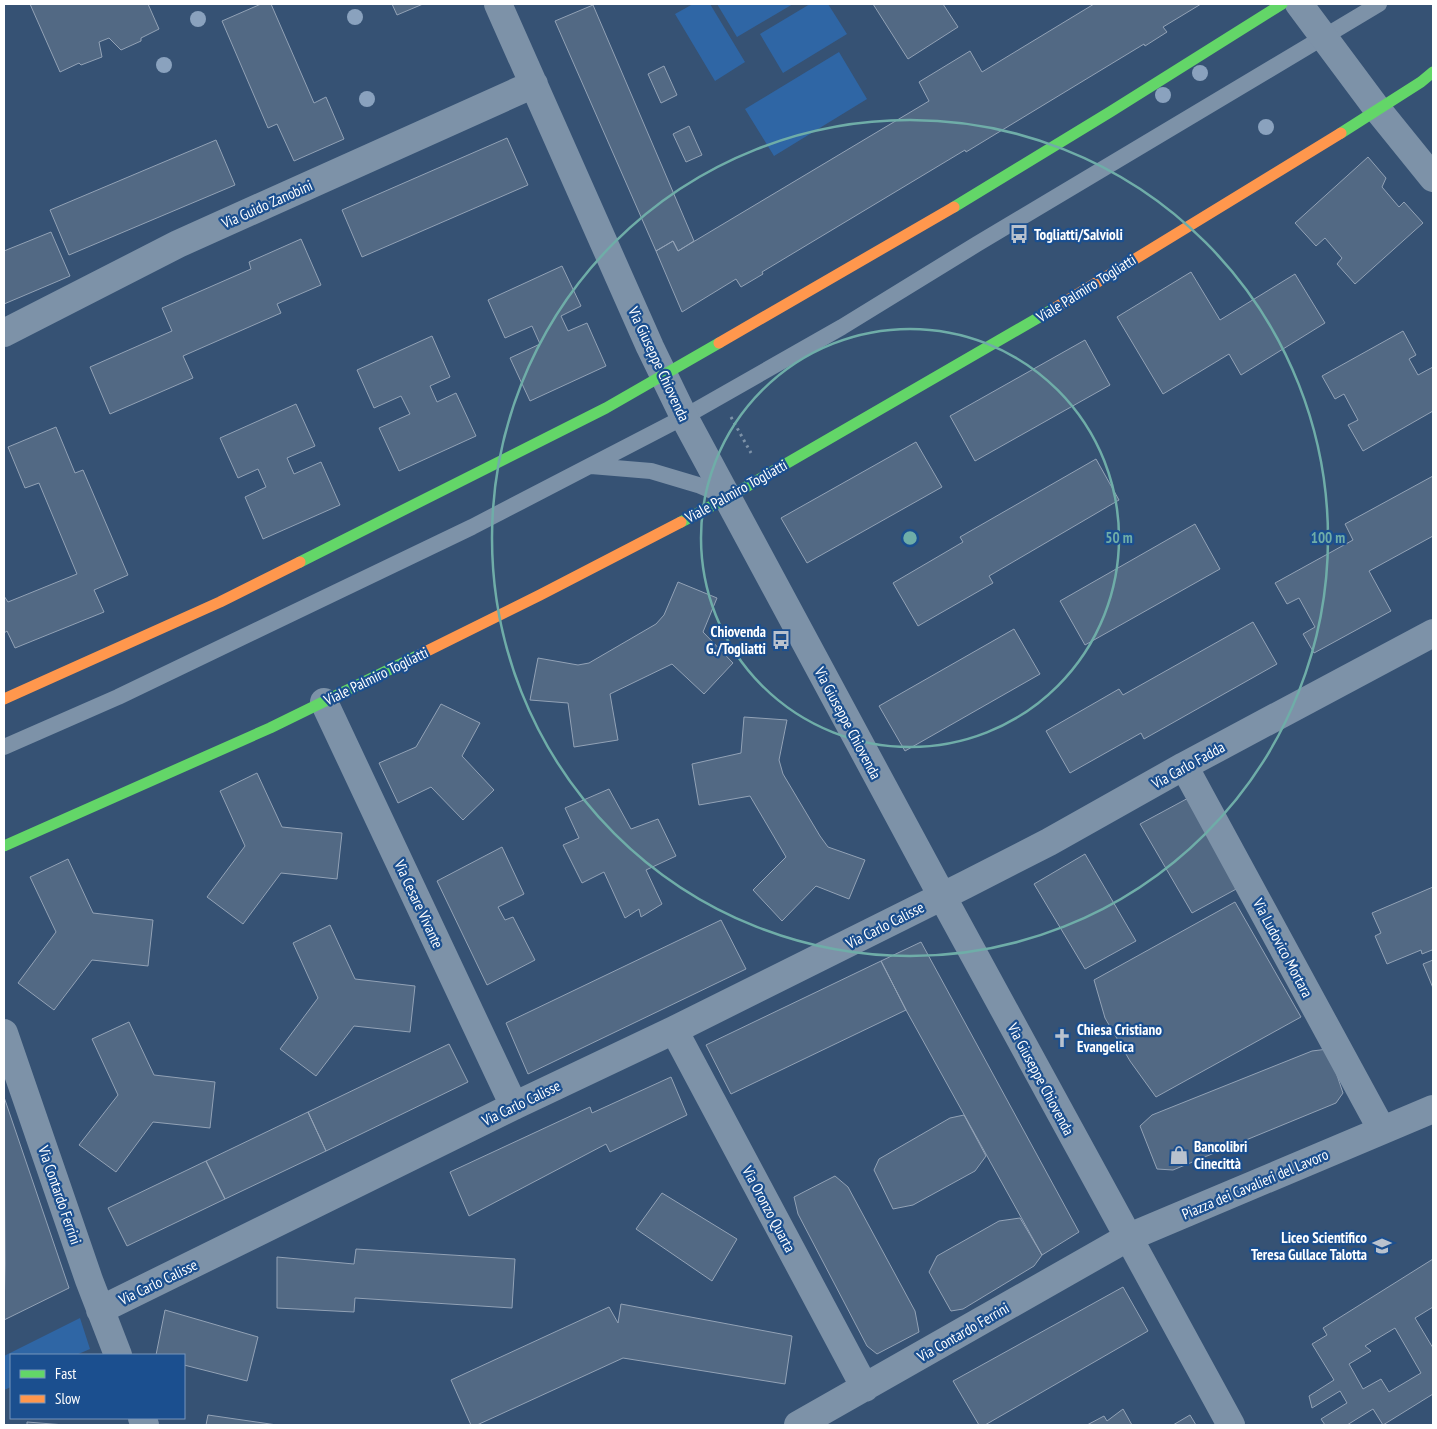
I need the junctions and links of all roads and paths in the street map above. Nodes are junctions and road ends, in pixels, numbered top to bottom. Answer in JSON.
{"nodes":[{"id":1,"x":498,"y":4,"type":"edge"},
{"id":2,"x":1282,"y":4,"type":"edge"},
{"id":3,"x":1298,"y":4,"type":"edge"},
{"id":4,"x":1379,"y":4,"type":"edge"},
{"id":5,"x":1323,"y":38,"type":"junction"},
{"id":6,"x":1433,"y":72,"type":"edge"},
{"id":7,"x":534,"y":84,"type":"junction"},
{"id":8,"x":1378,"y":110,"type":"junction"},
{"id":9,"x":1433,"y":178,"type":"edge"},
{"id":10,"x":4,"y":333,"type":"edge"},
{"id":11,"x":663,"y":375,"type":"junction"},
{"id":12,"x":730,"y":415,"type":"dead end"},
{"id":13,"x":684,"y":417,"type":"junction"},
{"id":14,"x":752,"y":454,"type":"dead end"},
{"id":15,"x":591,"y":466,"type":"junction"},
{"id":16,"x":727,"y":498,"type":"junction"},
{"id":17,"x":1433,"y":633,"type":"edge"},
{"id":18,"x":4,"y":699,"type":"edge"},
{"id":19,"x":324,"y":702,"type":"junction"},
{"id":20,"x":4,"y":747,"type":"edge"},
{"id":21,"x":1184,"y":766,"type":"junction"},
{"id":22,"x":4,"y":846,"type":"edge"},
{"id":23,"x":942,"y":896,"type":"junction"},
{"id":24,"x":674,"y":1030,"type":"junction"},
{"id":25,"x":4,"y":1034,"type":"edge"},
{"id":26,"x":514,"y":1106,"type":"junction"},
{"id":27,"x":1433,"y":1109,"type":"edge"},
{"id":28,"x":1382,"y":1130,"type":"junction"},
{"id":29,"x":1127,"y":1238,"type":"junction"},
{"id":30,"x":100,"y":1310,"type":"junction"},
{"id":31,"x":118,"y":1354,"type":"edge"},
{"id":32,"x":865,"y":1388,"type":"junction"},
{"id":33,"x":798,"y":1425,"type":"edge"},
{"id":34,"x":1231,"y":1425,"type":"edge"}],
"edges":[{"from":1,"to":7,"type":"street","name":"Via Giuseppe Chiovenda"},
{"from":2,"to":11,"type":"main road"},
{"from":3,"to":5,"type":"street"},
{"from":4,"to":5,"type":"lane"},
{"from":5,"to":8,"type":"street"},
{"from":5,"to":13,"type":"lane"},
{"from":6,"to":8,"type":"main road","name":"Viale Palmiro Togliatti"},
{"from":7,"to":10,"type":"street","name":"Via Guido Zanobini"},
{"from":7,"to":11,"type":"street","name":"Via Giuseppe Chiovenda"},
{"from":8,"to":9,"type":"street"},
{"from":8,"to":16,"type":"main road","name":"Viale Palmiro Togliatti"},
{"from":11,"to":13,"type":"street","name":"Via Giuseppe Chiovenda"},
{"from":11,"to":18,"type":"main road"},
{"from":12,"to":14,"type":"path"},
{"from":13,"to":15,"type":"lane"},
{"from":13,"to":16,"type":"street","name":"Via Giuseppe Chiovenda"},
{"from":15,"to":16,"type":"lane"},
{"from":15,"to":20,"type":"lane"},
{"from":16,"to":19,"type":"main road","name":"Viale Palmiro Togliatti"},
{"from":16,"to":23,"type":"street","name":"Via Giuseppe Chiovenda"},
{"from":17,"to":21,"type":"street","name":"Via Carlo Fadda"},
{"from":19,"to":22,"type":"main road","name":"Viale Palmiro Togliatti"},
{"from":19,"to":26,"type":"street","name":"Via Cesare Vivante"},
{"from":21,"to":23,"type":"street","name":"Via Carlo Fadda"},
{"from":21,"to":28,"type":"street","name":"Via Ludovico Mortara"},
{"from":23,"to":24,"type":"street","name":"Via Carlo Calisse"},
{"from":23,"to":29,"type":"street","name":"Via Giuseppe Chiovenda"},
{"from":24,"to":26,"type":"street","name":"Via Carlo Calisse"},
{"from":24,"to":32,"type":"street","name":"Via Oronzo Quarta"},
{"from":25,"to":30,"type":"street","name":"Via Contardo Ferrini"},
{"from":26,"to":30,"type":"street","name":"Via Carlo Calisse"},
{"from":27,"to":28,"type":"street","name":"Piazza dei Cavalieri del Lavoro"},
{"from":28,"to":29,"type":"street","name":"Piazza dei Cavalieri del Lavoro"},
{"from":29,"to":32,"type":"street","name":"Via Contardo Ferrini"},
{"from":29,"to":34,"type":"street","name":"Via Giuseppe Chiovenda"},
{"from":30,"to":31,"type":"street","name":"Via Contardo Ferrini"},
{"from":32,"to":33,"type":"street","name":"Via Contardo Ferrini"}]}
